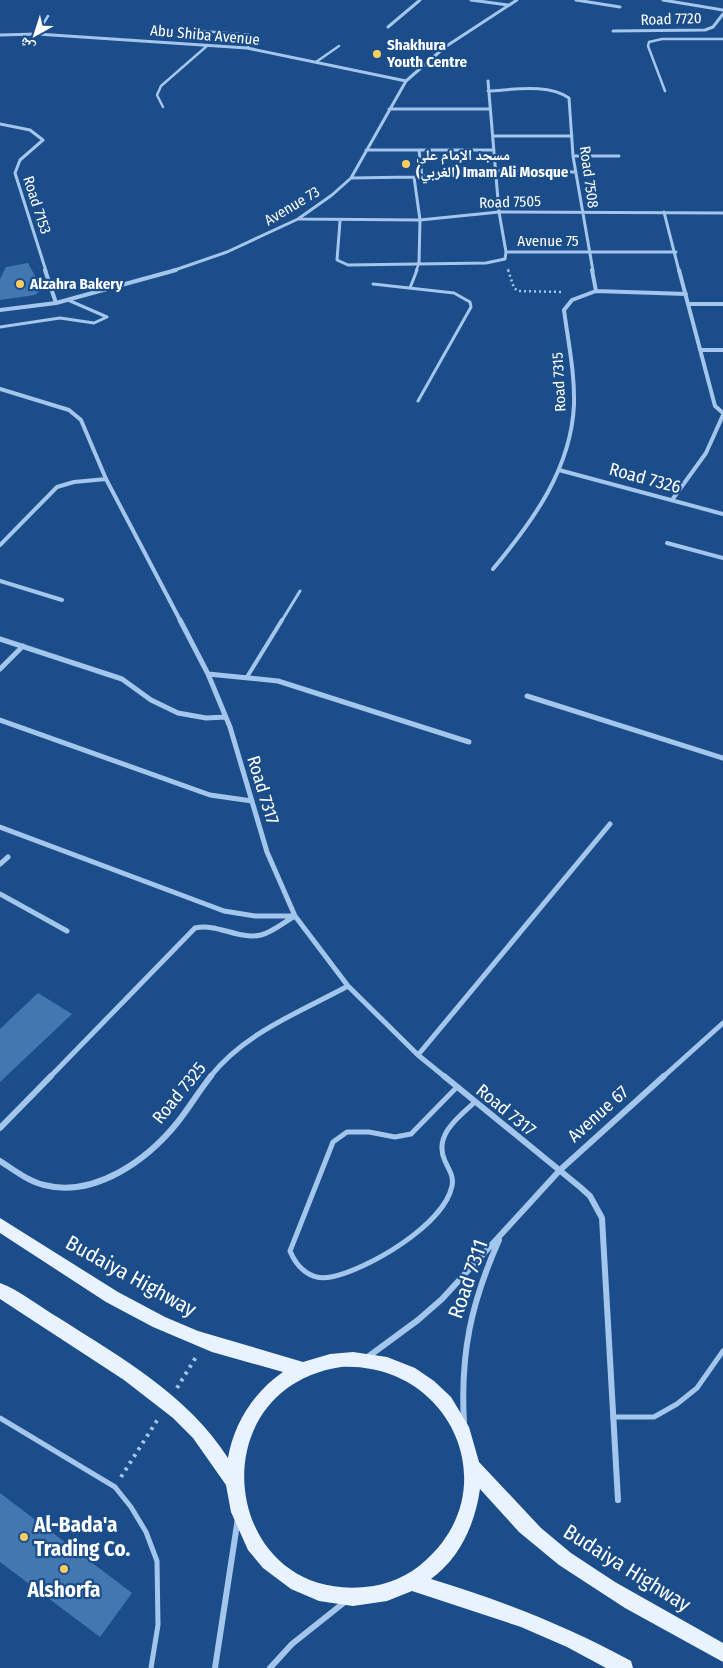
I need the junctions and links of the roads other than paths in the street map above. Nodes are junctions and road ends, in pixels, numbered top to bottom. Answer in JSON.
{"nodes":[{"id":1,"x":420,"y":0,"type":"edge"},
{"id":2,"x":471,"y":0,"type":"edge"},
{"id":3,"x":517,"y":0,"type":"edge"},
{"id":4,"x":576,"y":0,"type":"edge"},
{"id":5,"x":665,"y":0,"type":"edge"},
{"id":6,"x":509,"y":5,"type":"junction"},
{"id":7,"x":620,"y":7,"type":"dead end"},
{"id":8,"x":723,"y":12,"type":"edge"},
{"id":9,"x":48,"y":16,"type":"dead end"},
{"id":10,"x":388,"y":27,"type":"dead end"},
{"id":11,"x":705,"y":30,"type":"junction"},
{"id":12,"x":202,"y":31,"type":"dead end"},
{"id":13,"x":613,"y":31,"type":"dead end"},
{"id":14,"x":37,"y":34,"type":"junction"},
{"id":15,"x":1,"y":36,"type":"edge"},
{"id":16,"x":710,"y":39,"type":"junction"},
{"id":17,"x":723,"y":39,"type":"edge"},
{"id":18,"x":208,"y":45,"type":"junction"},
{"id":19,"x":339,"y":46,"type":"dead end"},
{"id":20,"x":247,"y":48,"type":"junction"},
{"id":21,"x":316,"y":62,"type":"junction"},
{"id":22,"x":406,"y":81,"type":"junction"},
{"id":23,"x":488,"y":81,"type":"dead end"},
{"id":24,"x":488,"y":91,"type":"junction"},
{"id":25,"x":665,"y":91,"type":"dead end"},
{"id":26,"x":163,"y":107,"type":"dead end"},
{"id":27,"x":389,"y":108,"type":"junction"},
{"id":28,"x":489,"y":109,"type":"junction"},
{"id":29,"x":0,"y":124,"type":"edge"},
{"id":30,"x":493,"y":136,"type":"junction"},
{"id":31,"x":572,"y":136,"type":"junction"},
{"id":32,"x":366,"y":150,"type":"junction"},
{"id":33,"x":419,"y":150,"type":"junction"},
{"id":34,"x":494,"y":150,"type":"junction"},
{"id":35,"x":573,"y":156,"type":"junction"},
{"id":36,"x":619,"y":156,"type":"dead end"},
{"id":37,"x":497,"y":171,"type":"junction"},
{"id":38,"x":576,"y":172,"type":"junction"},
{"id":39,"x":422,"y":177,"type":"junction"},
{"id":40,"x":351,"y":178,"type":"junction"},
{"id":41,"x":414,"y":178,"type":"junction"},
{"id":42,"x":582,"y":211,"type":"junction"},
{"id":43,"x":500,"y":212,"type":"junction"},
{"id":44,"x":664,"y":212,"type":"junction"},
{"id":45,"x":723,"y":213,"type":"edge"},
{"id":46,"x":298,"y":219,"type":"junction"},
{"id":47,"x":420,"y":220,"type":"junction"},
{"id":48,"x":340,"y":221,"type":"junction"},
{"id":49,"x":506,"y":252,"type":"junction"},
{"id":50,"x":588,"y":252,"type":"junction"},
{"id":51,"x":676,"y":252,"type":"junction"},
{"id":52,"x":419,"y":263,"type":"junction"},
{"id":53,"x":373,"y":284,"type":"dead end"},
{"id":54,"x":410,"y":288,"type":"junction"},
{"id":55,"x":596,"y":291,"type":"junction"},
{"id":56,"x":686,"y":294,"type":"junction"},
{"id":57,"x":68,"y":300,"type":"junction"},
{"id":58,"x":56,"y":303,"type":"junction"},
{"id":59,"x":688,"y":304,"type":"junction"},
{"id":60,"x":723,"y":304,"type":"edge"},
{"id":61,"x":0,"y":310,"type":"edge"},
{"id":62,"x":0,"y":327,"type":"edge"},
{"id":63,"x":700,"y":350,"type":"junction"},
{"id":64,"x":723,"y":350,"type":"edge"},
{"id":65,"x":0,"y":389,"type":"edge"},
{"id":66,"x":418,"y":401,"type":"dead end"},
{"id":67,"x":723,"y":414,"type":"edge"},
{"id":68,"x":559,"y":470,"type":"junction"},
{"id":69,"x":106,"y":479,"type":"junction"},
{"id":70,"x":672,"y":500,"type":"junction"},
{"id":71,"x":723,"y":514,"type":"edge"},
{"id":72,"x":667,"y":543,"type":"dead end"},
{"id":73,"x":0,"y":545,"type":"edge"},
{"id":74,"x":723,"y":558,"type":"edge"},
{"id":75,"x":494,"y":568,"type":"dead end"},
{"id":76,"x":0,"y":581,"type":"edge"},
{"id":77,"x":300,"y":591,"type":"dead end"},
{"id":78,"x":62,"y":600,"type":"dead end"},
{"id":79,"x":0,"y":639,"type":"edge"},
{"id":80,"x":23,"y":646,"type":"junction"},
{"id":81,"x":0,"y":669,"type":"edge"},
{"id":82,"x":208,"y":674,"type":"junction"},
{"id":83,"x":246,"y":677,"type":"junction"},
{"id":84,"x":527,"y":696,"type":"dead end"},
{"id":85,"x":226,"y":718,"type":"junction"},
{"id":86,"x":0,"y":720,"type":"edge"},
{"id":87,"x":470,"y":742,"type":"dead end"},
{"id":88,"x":723,"y":758,"type":"edge"},
{"id":89,"x":252,"y":801,"type":"junction"},
{"id":90,"x":610,"y":824,"type":"dead end"},
{"id":91,"x":0,"y":827,"type":"edge"},
{"id":92,"x":8,"y":857,"type":"dead end"},
{"id":93,"x":0,"y":864,"type":"edge"},
{"id":94,"x":0,"y":894,"type":"edge"},
{"id":95,"x":295,"y":916,"type":"junction"},
{"id":96,"x":67,"y":931,"type":"dead end"},
{"id":97,"x":348,"y":986,"type":"junction"},
{"id":98,"x":723,"y":1023,"type":"edge"},
{"id":99,"x":418,"y":1055,"type":"junction"},
{"id":100,"x":456,"y":1088,"type":"junction"},
{"id":101,"x":475,"y":1102,"type":"junction"},
{"id":102,"x":0,"y":1128,"type":"edge"},
{"id":103,"x":0,"y":1161,"type":"edge"},
{"id":104,"x":560,"y":1170,"type":"junction"},
{"id":105,"x":0,"y":1225,"type":"edge"},
{"id":106,"x":501,"y":1235,"type":"junction"},
{"id":107,"x":0,"y":1290,"type":"edge"},
{"id":108,"x":723,"y":1351,"type":"edge"},
{"id":109,"x":363,"y":1360,"type":"junction"},
{"id":110,"x":302,"y":1370,"type":"junction"},
{"id":111,"x":613,"y":1417,"type":"junction"},
{"id":112,"x":0,"y":1418,"type":"edge"},
{"id":113,"x":464,"y":1431,"type":"junction"},
{"id":114,"x":473,"y":1468,"type":"junction"},
{"id":115,"x":232,"y":1479,"type":"junction"},
{"id":116,"x":618,"y":1500,"type":"dead end"},
{"id":117,"x":238,"y":1518,"type":"junction"},
{"id":118,"x":412,"y":1582,"type":"junction"},
{"id":119,"x":350,"y":1597,"type":"junction"},
{"id":120,"x":723,"y":1653,"type":"edge"},
{"id":121,"x":151,"y":1668,"type":"edge"},
{"id":122,"x":214,"y":1668,"type":"edge"},
{"id":123,"x":270,"y":1668,"type":"edge"},
{"id":124,"x":624,"y":1668,"type":"edge"}],
"edges":[{"from":1,"to":10,"type":"street"},
{"from":2,"to":6,"type":"street"},
{"from":3,"to":6,"type":"street","name":"Avenue 73"},
{"from":4,"to":7,"type":"street"},
{"from":5,"to":8,"type":"street"},
{"from":6,"to":22,"type":"street","name":"Avenue 73"},
{"from":8,"to":11,"type":"street","name":"Road 7720"},
{"from":9,"to":14,"type":"lane"},
{"from":11,"to":13,"type":"street","name":"Road 7720"},
{"from":11,"to":16,"type":"lane"},
{"from":12,"to":20,"type":"lane"},
{"from":14,"to":15,"type":"street","name":"Abu Shiba Avenue"},
{"from":14,"to":18,"type":"street","name":"Abu Shiba Avenue"},
{"from":16,"to":17,"type":"lane"},
{"from":16,"to":25,"type":"lane"},
{"from":18,"to":20,"type":"street","name":"Abu Shiba Avenue"},
{"from":18,"to":26,"type":"lane"},
{"from":19,"to":21,"type":"lane"},
{"from":20,"to":21,"type":"street","name":"Abu Shiba Avenue"},
{"from":21,"to":22,"type":"street","name":"Abu Shiba Avenue"},
{"from":22,"to":27,"type":"street","name":"Avenue 73"},
{"from":23,"to":24,"type":"street"},
{"from":24,"to":28,"type":"street"},
{"from":24,"to":31,"type":"street","name":"Road 7508"},
{"from":27,"to":28,"type":"street"},
{"from":27,"to":32,"type":"street","name":"Avenue 73"},
{"from":28,"to":30,"type":"street"},
{"from":29,"to":58,"type":"street","name":"Road 7153"},
{"from":30,"to":31,"type":"street"},
{"from":30,"to":34,"type":"street"},
{"from":31,"to":35,"type":"street","name":"Road 7508"},
{"from":32,"to":33,"type":"street"},
{"from":32,"to":40,"type":"street","name":"Avenue 73"},
{"from":33,"to":34,"type":"street"},
{"from":33,"to":39,"type":"street"},
{"from":34,"to":37,"type":"street"},
{"from":35,"to":36,"type":"street"},
{"from":35,"to":38,"type":"street","name":"Road 7508"},
{"from":37,"to":38,"type":"street"},
{"from":37,"to":39,"type":"street"},
{"from":37,"to":43,"type":"street"},
{"from":38,"to":42,"type":"street","name":"Road 7508"},
{"from":39,"to":41,"type":"street"},
{"from":40,"to":41,"type":"street"},
{"from":40,"to":46,"type":"street","name":"Avenue 73"},
{"from":41,"to":47,"type":"street"},
{"from":42,"to":43,"type":"street","name":"Road 7505"},
{"from":42,"to":44,"type":"street","name":"Road 7505"},
{"from":42,"to":50,"type":"street","name":"Road 7508"},
{"from":43,"to":47,"type":"street","name":"Road 7505"},
{"from":43,"to":49,"type":"street"},
{"from":44,"to":45,"type":"street","name":"Road 7505"},
{"from":44,"to":51,"type":"street"},
{"from":46,"to":48,"type":"street","name":"Road 7505"},
{"from":46,"to":57,"type":"street","name":"Avenue 73"},
{"from":47,"to":48,"type":"street","name":"Road 7505"},
{"from":47,"to":52,"type":"street"},
{"from":48,"to":52,"type":"street","name":"Avenue 75"},
{"from":49,"to":50,"type":"street","name":"Avenue 75"},
{"from":49,"to":52,"type":"street","name":"Avenue 75"},
{"from":50,"to":51,"type":"street","name":"Avenue 75"},
{"from":50,"to":55,"type":"street"},
{"from":51,"to":56,"type":"street"},
{"from":52,"to":54,"type":"lane"},
{"from":53,"to":54,"type":"lane"},
{"from":54,"to":66,"type":"lane"},
{"from":55,"to":56,"type":"street","name":"Road 7315"},
{"from":55,"to":68,"type":"street","name":"Road 7315"},
{"from":56,"to":59,"type":"street"},
{"from":57,"to":58,"type":"street","name":"Avenue 73"},
{"from":57,"to":62,"type":"lane"},
{"from":58,"to":61,"type":"street","name":"Avenue 73"},
{"from":59,"to":60,"type":"street"},
{"from":59,"to":63,"type":"street"},
{"from":63,"to":64,"type":"street"},
{"from":63,"to":67,"type":"street"},
{"from":65,"to":69,"type":"street","name":"Road 7317"},
{"from":67,"to":70,"type":"street"},
{"from":68,"to":70,"type":"street","name":"Road 7326"},
{"from":68,"to":75,"type":"street","name":"Road 7315"},
{"from":69,"to":73,"type":"street"},
{"from":69,"to":82,"type":"street","name":"Road 7317"},
{"from":70,"to":71,"type":"street","name":"Road 7326"},
{"from":72,"to":74,"type":"street"},
{"from":76,"to":78,"type":"street"},
{"from":77,"to":83,"type":"lane"},
{"from":79,"to":80,"type":"street"},
{"from":80,"to":81,"type":"street"},
{"from":80,"to":85,"type":"street"},
{"from":82,"to":83,"type":"street"},
{"from":82,"to":85,"type":"street","name":"Road 7317"},
{"from":83,"to":87,"type":"street"},
{"from":84,"to":88,"type":"street"},
{"from":85,"to":89,"type":"street","name":"Road 7317"},
{"from":86,"to":89,"type":"street"},
{"from":89,"to":95,"type":"street","name":"Road 7317"},
{"from":90,"to":99,"type":"street"},
{"from":91,"to":95,"type":"street"},
{"from":92,"to":93,"type":"street"},
{"from":94,"to":96,"type":"street"},
{"from":95,"to":97,"type":"street","name":"Road 7317"},
{"from":95,"to":102,"type":"street"},
{"from":97,"to":99,"type":"street","name":"Road 7317"},
{"from":97,"to":103,"type":"street","name":"Road 7325"},
{"from":98,"to":104,"type":"street","name":"Avenue 67"},
{"from":99,"to":100,"type":"street","name":"Road 7317"},
{"from":100,"to":101,"type":"street","name":"Road 7317"},
{"from":100,"to":101,"type":"lane"},
{"from":101,"to":104,"type":"street","name":"Road 7317"},
{"from":104,"to":106,"type":"street","name":"Avenue 67"},
{"from":104,"to":111,"type":"street"},
{"from":105,"to":110,"type":"main road","name":"Budaiya Highway"},
{"from":106,"to":109,"type":"street","name":"Road 7311"},
{"from":106,"to":113,"type":"street","name":"Road 7311"},
{"from":107,"to":115,"type":"main road"},
{"from":108,"to":111,"type":"lane"},
{"from":109,"to":110,"type":"main road"},
{"from":109,"to":113,"type":"main road"},
{"from":110,"to":115,"type":"main road"},
{"from":111,"to":116,"type":"street"},
{"from":112,"to":121,"type":"lane"},
{"from":113,"to":114,"type":"main road"},
{"from":114,"to":118,"type":"main road"},
{"from":114,"to":120,"type":"main road","name":"Budaiya Highway"},
{"from":115,"to":117,"type":"main road"},
{"from":117,"to":119,"type":"main road"},
{"from":117,"to":122,"type":"street"},
{"from":118,"to":119,"type":"main road"},
{"from":118,"to":124,"type":"main road"},
{"from":119,"to":123,"type":"street"}]}
